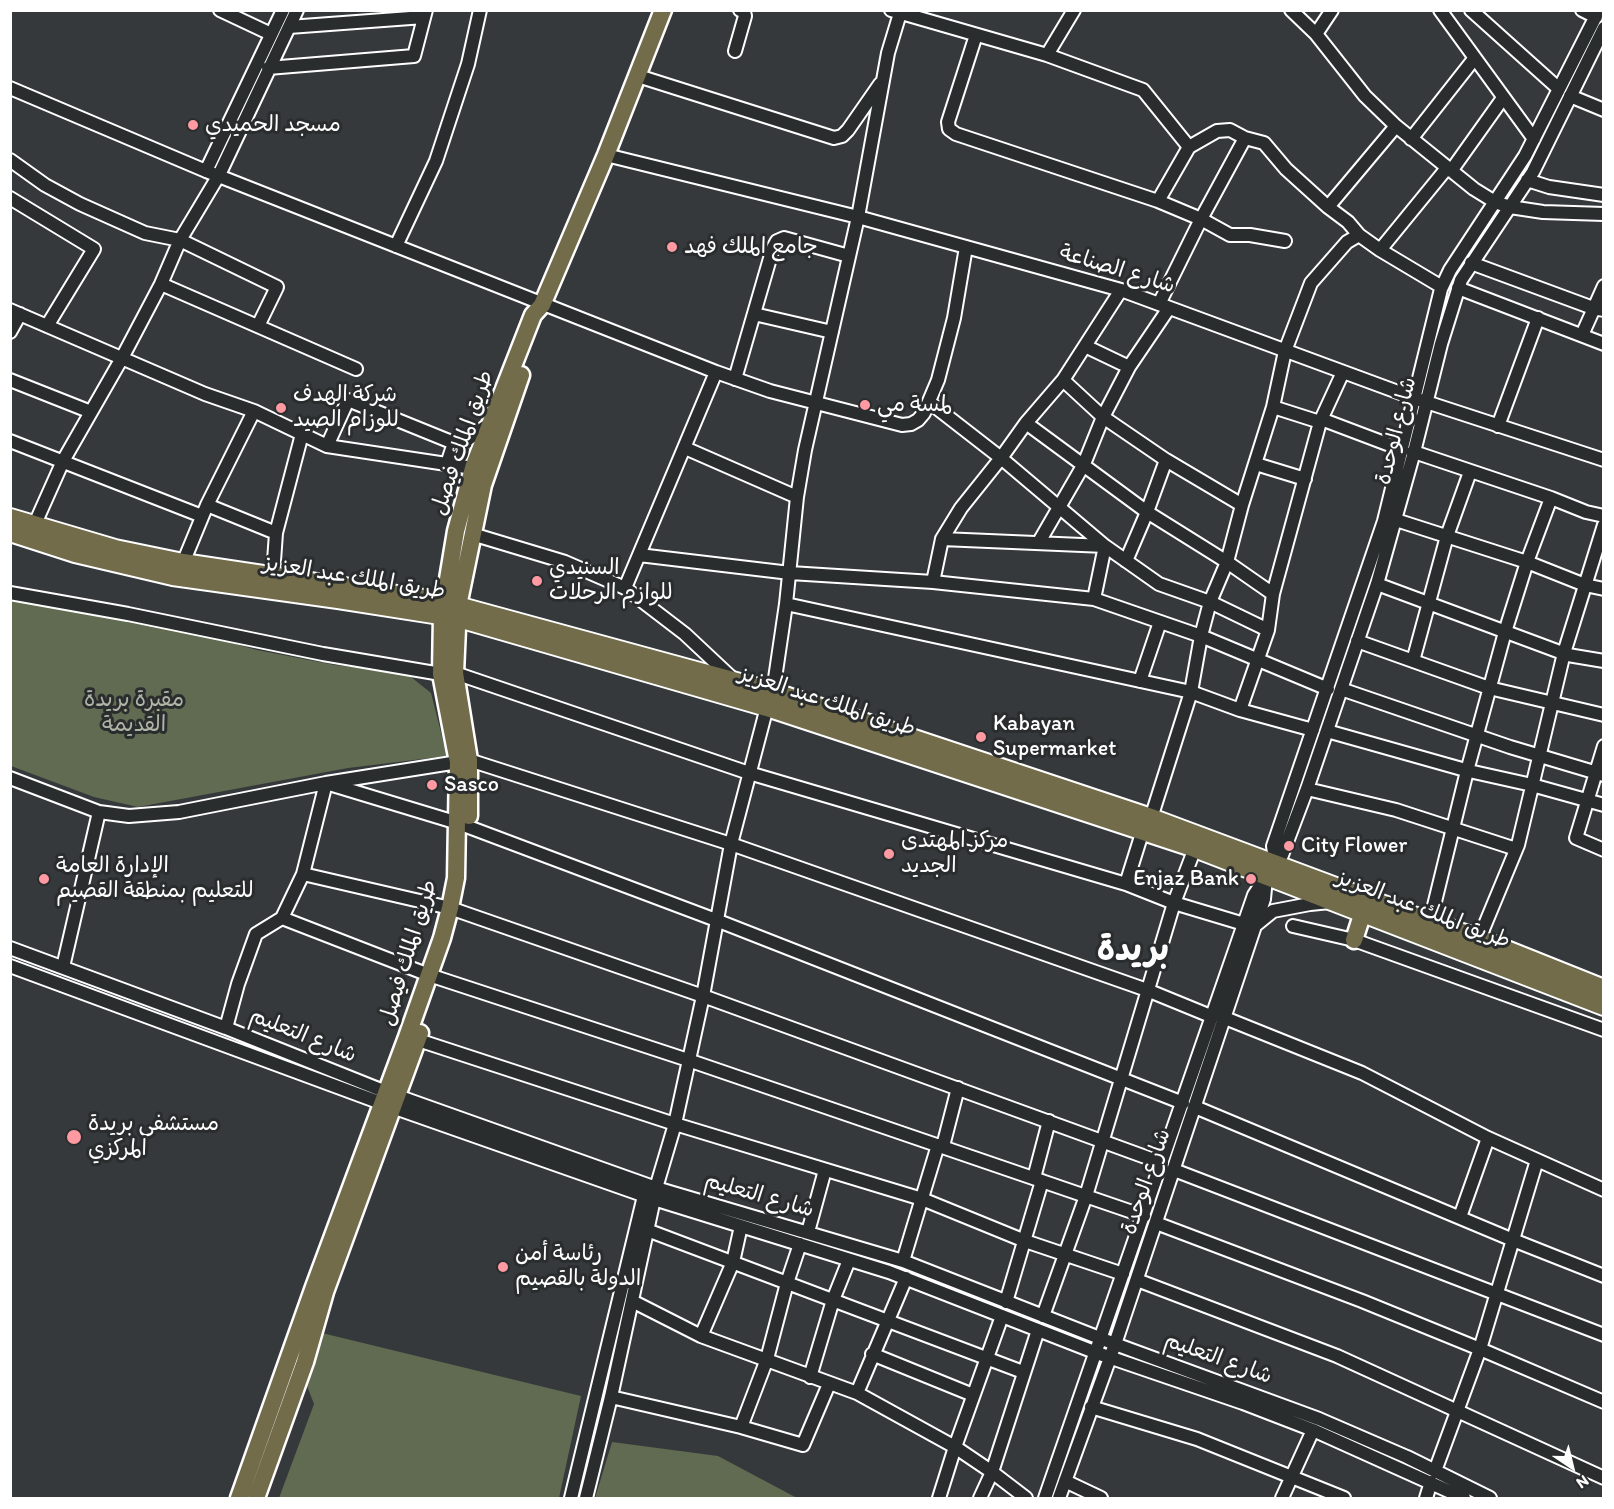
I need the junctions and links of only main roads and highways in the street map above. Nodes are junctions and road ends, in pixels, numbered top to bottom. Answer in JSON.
{"nodes":[{"id":1,"x":663,"y":10,"type":"edge"},
{"id":2,"x":542,"y":305,"type":"junction"},
{"id":3,"x":10,"y":518,"type":"edge"},
{"id":4,"x":10,"y":532,"type":"edge"},
{"id":5,"x":451,"y":610,"type":"junction"},
{"id":6,"x":770,"y":699,"type":"junction"},
{"id":7,"x":1147,"y":824,"type":"junction"},
{"id":8,"x":1271,"y":871,"type":"junction"},
{"id":9,"x":1363,"y":912,"type":"junction"},
{"id":10,"x":1354,"y":940,"type":"road end"},
{"id":11,"x":434,"y":977,"type":"junction"},
{"id":12,"x":1603,"y":1000,"type":"edge"},
{"id":13,"x":389,"y":1099,"type":"junction"},
{"id":14,"x":239,"y":1498,"type":"edge"},
{"id":15,"x":256,"y":1498,"type":"edge"}],
"edges":[{"from":1,"to":2,"type":"main road","name":"طريق الملك فيصل"},
{"from":2,"to":5,"type":"main road","name":"طريق الملك فيصل"},
{"from":2,"to":5,"type":"main road","name":"طريق الملك فيصل"},
{"from":3,"to":5,"type":"highway","name":"طريق الملك عبد العزيز"},
{"from":4,"to":5,"type":"highway","name":"طريق الملك عبد العزيز"},
{"from":5,"to":6,"type":"highway","name":"طريق الملك عبد العزيز"},
{"from":5,"to":6,"type":"highway","name":"طريق الملك عبد العزيز"},
{"from":5,"to":11,"type":"main road","name":"طريق الملك فيصل"},
{"from":6,"to":7,"type":"highway","name":"طريق الملك عبد العزيز"},
{"from":7,"to":8,"type":"highway","name":"طريق الملك عبد العزيز"},
{"from":7,"to":8,"type":"highway","name":"طريق الملك عبد العزيز"},
{"from":8,"to":9,"type":"highway","name":"طريق الملك عبد العزيز"},
{"from":8,"to":12,"type":"highway","name":"طريق الملك عبد العزيز"},
{"from":9,"to":10,"type":"main road"},
{"from":9,"to":12,"type":"highway","name":"طريق الملك عبد العزيز"},
{"from":11,"to":13,"type":"main road","name":"طريق الملك فيصل"},
{"from":11,"to":13,"type":"main road","name":"طريق الملك فيصل"},
{"from":13,"to":14,"type":"main road","name":"طريق الملك فيصل"},
{"from":13,"to":15,"type":"main road","name":"طريق الملك فيصل"}]}
